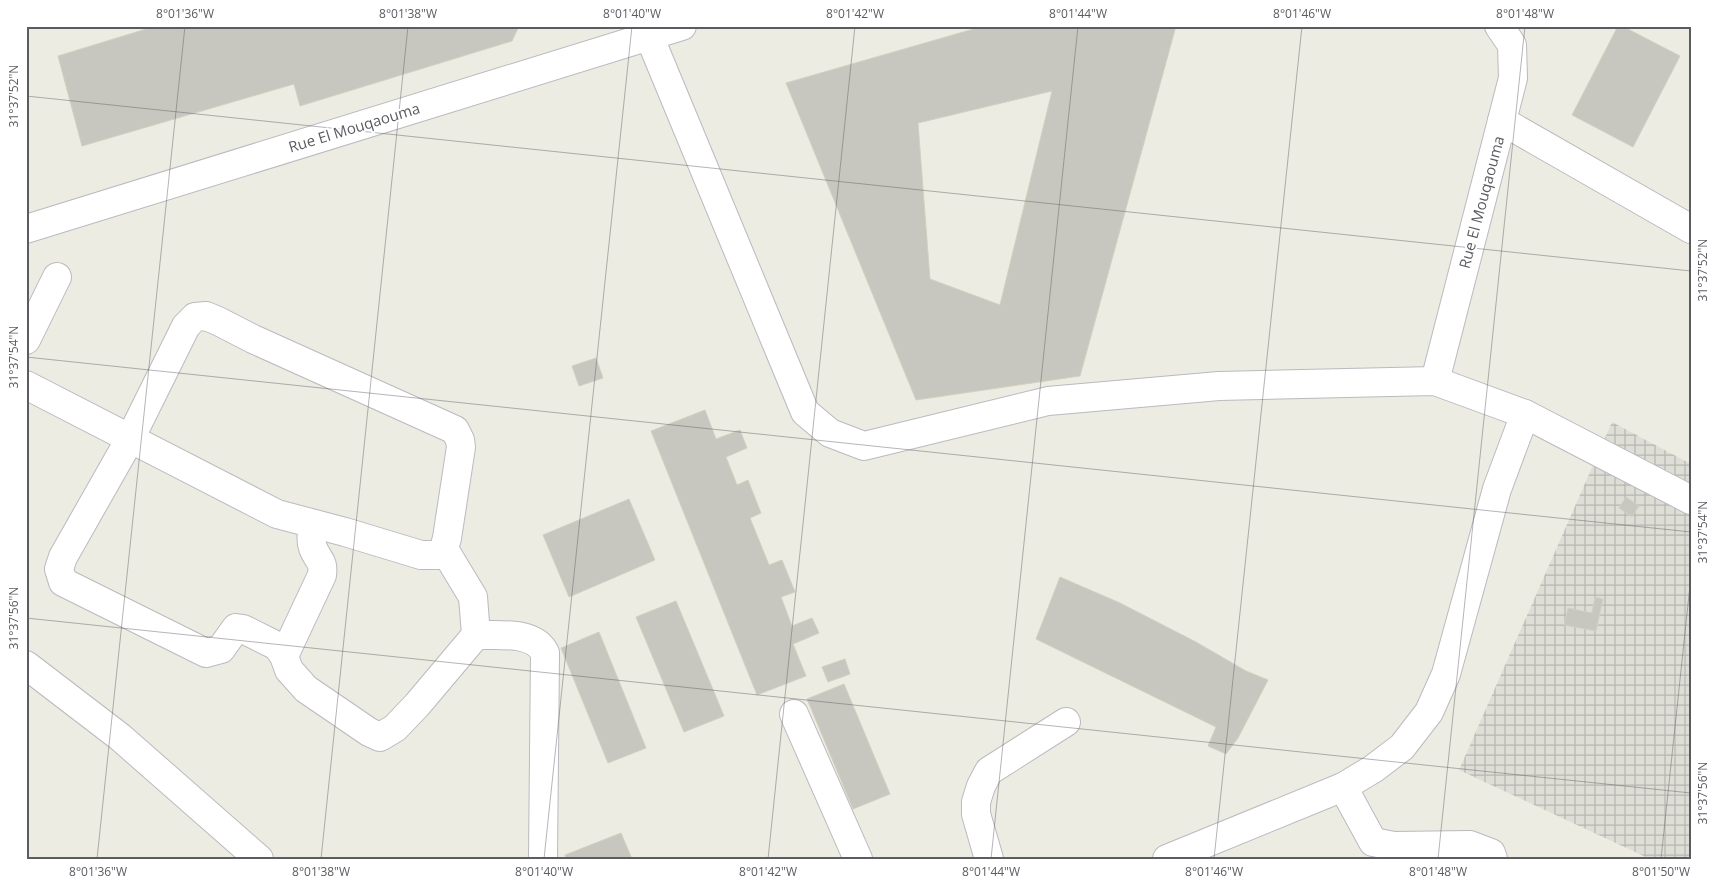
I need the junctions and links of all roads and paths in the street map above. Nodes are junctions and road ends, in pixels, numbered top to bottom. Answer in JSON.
{"nodes":[{"id":1,"x":682,"y":26,"type":"edge"},
{"id":2,"x":1499,"y":26,"type":"edge"},
{"id":3,"x":647,"y":31,"type":"edge"},
{"id":4,"x":1502,"y":121,"type":"junction"},
{"id":5,"x":26,"y":228,"type":"edge"},
{"id":6,"x":1691,"y":229,"type":"edge"},
{"id":7,"x":56,"y":277,"type":"dead end"},
{"id":8,"x":26,"y":340,"type":"edge"},
{"id":9,"x":1435,"y":381,"type":"junction"},
{"id":10,"x":26,"y":385,"type":"edge"},
{"id":11,"x":1525,"y":414,"type":"junction"},
{"id":12,"x":130,"y":439,"type":"junction"},
{"id":13,"x":1691,"y":500,"type":"edge"},
{"id":14,"x":314,"y":524,"type":"junction"},
{"id":15,"x":444,"y":549,"type":"junction"},
{"id":16,"x":476,"y":635,"type":"junction"},
{"id":17,"x":284,"y":656,"type":"junction"},
{"id":18,"x":26,"y":665,"type":"edge"},
{"id":19,"x":794,"y":714,"type":"dead end"},
{"id":20,"x":1066,"y":722,"type":"dead end"},
{"id":21,"x":1344,"y":787,"type":"junction"},
{"id":22,"x":259,"y":859,"type":"edge"},
{"id":23,"x":543,"y":859,"type":"edge"},
{"id":24,"x":858,"y":859,"type":"edge"},
{"id":25,"x":989,"y":859,"type":"edge"},
{"id":26,"x":1167,"y":859,"type":"edge"},
{"id":27,"x":1493,"y":859,"type":"edge"}],
"edges":[{"from":1,"to":3,"type":"street","name":"Rue El Mouqaouma"},
{"from":2,"to":4,"type":"street","name":"Rue El Mouqaouma"},
{"from":3,"to":5,"type":"street","name":"Rue El Mouqaouma"},
{"from":3,"to":9,"type":"street"},
{"from":4,"to":6,"type":"street"},
{"from":4,"to":9,"type":"street","name":"Rue El Mouqaouma"},
{"from":7,"to":8,"type":"street"},
{"from":9,"to":11,"type":"street"},
{"from":10,"to":12,"type":"street"},
{"from":11,"to":13,"type":"street"},
{"from":11,"to":21,"type":"street"},
{"from":12,"to":14,"type":"street"},
{"from":12,"to":15,"type":"street"},
{"from":12,"to":17,"type":"street"},
{"from":14,"to":15,"type":"street"},
{"from":14,"to":17,"type":"street"},
{"from":15,"to":16,"type":"street"},
{"from":16,"to":17,"type":"street"},
{"from":16,"to":23,"type":"street"},
{"from":18,"to":22,"type":"street"},
{"from":19,"to":24,"type":"street"},
{"from":20,"to":25,"type":"street"},
{"from":21,"to":26,"type":"street"},
{"from":21,"to":27,"type":"street"}]}
